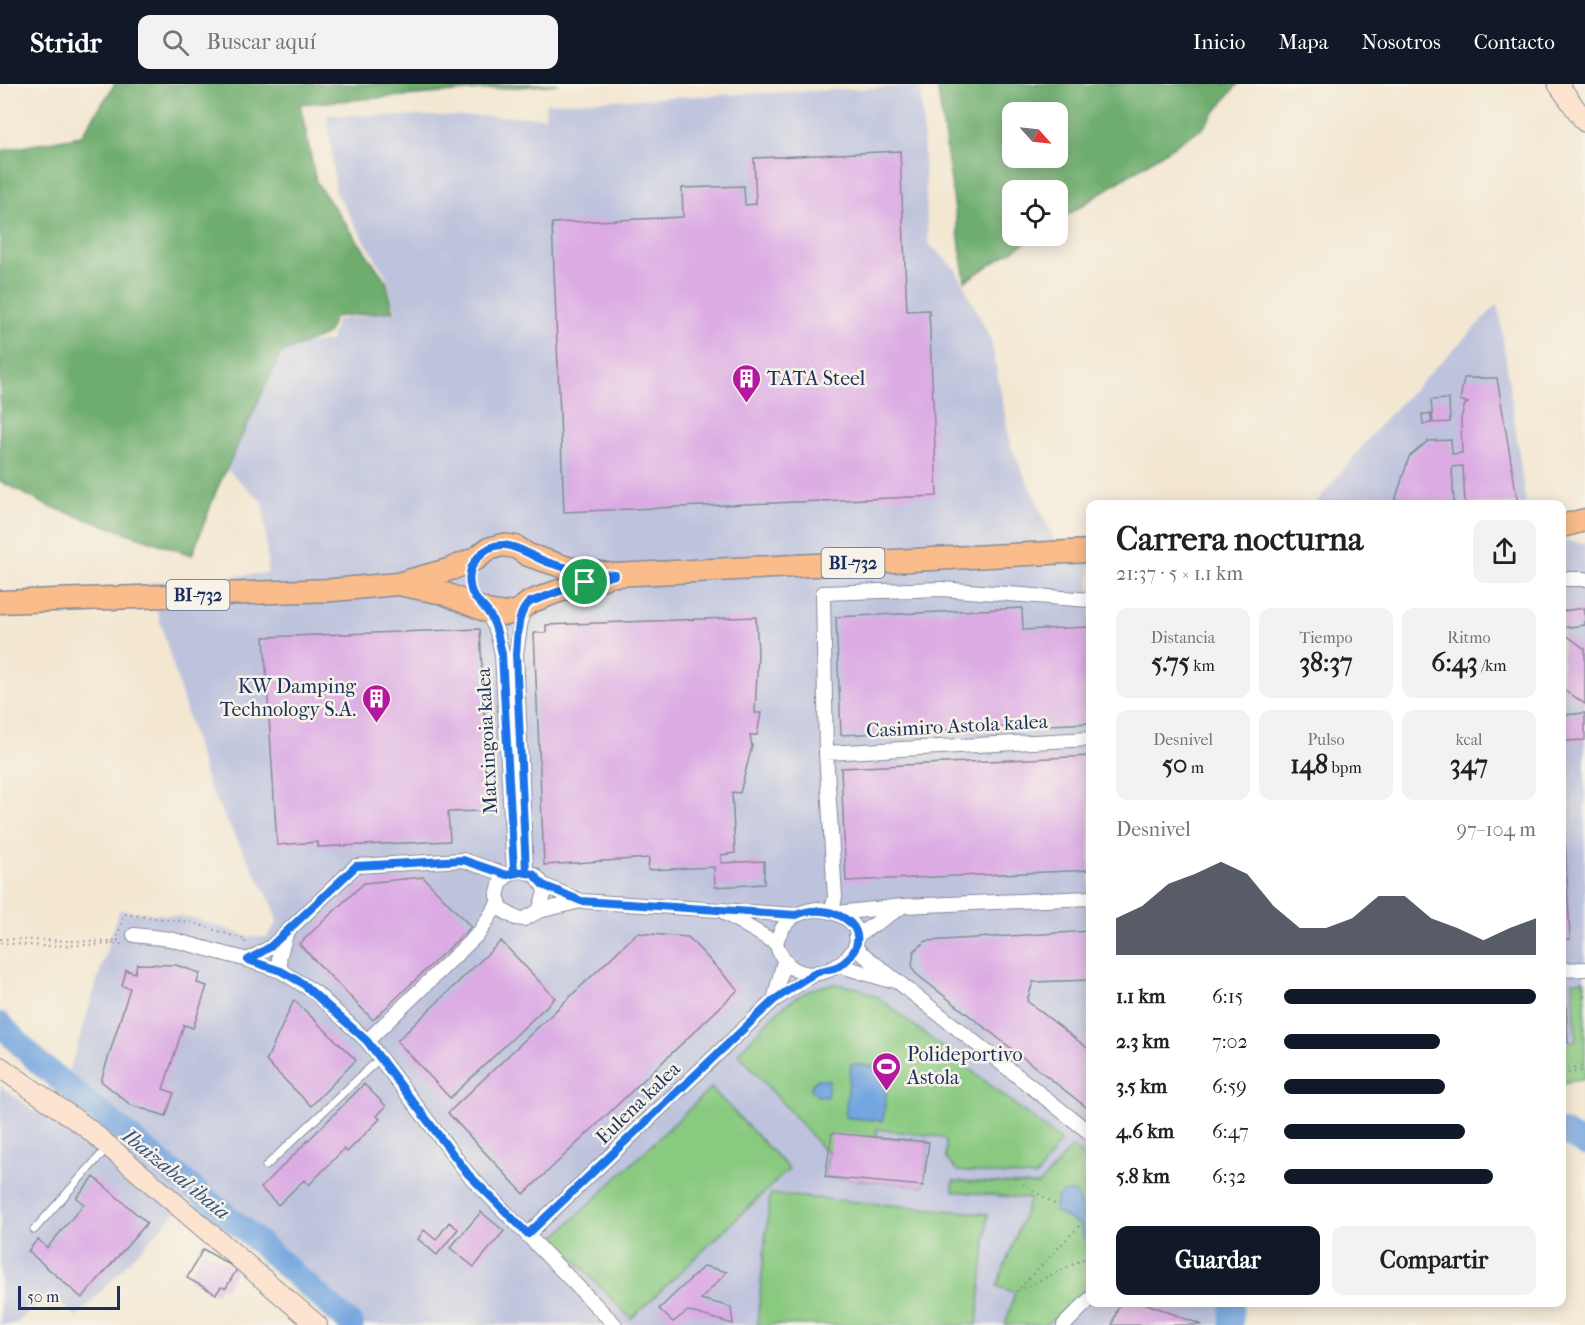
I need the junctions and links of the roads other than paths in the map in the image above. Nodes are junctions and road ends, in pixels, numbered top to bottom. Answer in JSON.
{"nodes":[{"id":1,"x":1558,"y":84,"type":"edge"},
{"id":2,"x":1585,"y":122,"type":"edge"},
{"id":3,"x":1585,"y":520,"type":"edge"},
{"id":4,"x":1566,"y":524,"type":"edge"},
{"id":5,"x":1566,"y":531,"type":"edge"},
{"id":6,"x":1585,"y":533,"type":"edge"},
{"id":7,"x":1086,"y":551,"type":"edge"},
{"id":8,"x":528,"y":555,"type":"junction"},
{"id":9,"x":477,"y":558,"type":"junction"},
{"id":10,"x":615,"y":575,"type":"junction"},
{"id":11,"x":397,"y":584,"type":"junction"},
{"id":12,"x":1086,"y":600,"type":"edge"},
{"id":13,"x":0,"y":602,"type":"edge"},
{"id":14,"x":527,"y":605,"type":"junction"},
{"id":15,"x":484,"y":609,"type":"junction"},
{"id":16,"x":1086,"y":739,"type":"edge"},
{"id":17,"x":826,"y":753,"type":"junction"},
{"id":18,"x":463,"y":860,"type":"junction"},
{"id":19,"x":516,"y":872,"type":"junction"},
{"id":20,"x":834,"y":880,"type":"junction"},
{"id":21,"x":543,"y":885,"type":"junction"},
{"id":22,"x":498,"y":888,"type":"junction"},
{"id":23,"x":1086,"y":898,"type":"edge"},
{"id":24,"x":581,"y":901,"type":"junction"},
{"id":25,"x":498,"y":903,"type":"junction"},
{"id":26,"x":903,"y":906,"type":"junction"},
{"id":27,"x":817,"y":909,"type":"junction"},
{"id":28,"x":539,"y":911,"type":"junction"},
{"id":29,"x":721,"y":912,"type":"junction"},
{"id":30,"x":835,"y":912,"type":"junction"},
{"id":31,"x":508,"y":915,"type":"junction"},
{"id":32,"x":796,"y":915,"type":"junction"},
{"id":33,"x":288,"y":929,"type":"junction"},
{"id":34,"x":479,"y":933,"type":"junction"},
{"id":35,"x":131,"y":940,"type":"road end"},
{"id":36,"x":855,"y":942,"type":"junction"},
{"id":37,"x":776,"y":943,"type":"junction"},
{"id":38,"x":248,"y":960,"type":"junction"},
{"id":39,"x":784,"y":961,"type":"junction"},
{"id":40,"x":841,"y":966,"type":"junction"},
{"id":41,"x":281,"y":971,"type":"junction"},
{"id":42,"x":1566,"y":971,"type":"edge"},
{"id":43,"x":818,"y":972,"type":"junction"},
{"id":44,"x":1582,"y":975,"type":"edge"},
{"id":45,"x":896,"y":982,"type":"junction"},
{"id":46,"x":774,"y":1000,"type":"junction"},
{"id":47,"x":367,"y":1041,"type":"junction"},
{"id":48,"x":380,"y":1058,"type":"junction"},
{"id":49,"x":0,"y":1066,"type":"edge"},
{"id":50,"x":1086,"y":1130,"type":"edge"},
{"id":51,"x":109,"y":1146,"type":"junction"},
{"id":52,"x":266,"y":1166,"type":"dead end"},
{"id":53,"x":34,"y":1230,"type":"dead end"},
{"id":54,"x":528,"y":1234,"type":"junction"},
{"id":55,"x":1086,"y":1303,"type":"edge"},
{"id":56,"x":317,"y":1325,"type":"edge"},
{"id":57,"x":615,"y":1325,"type":"edge"},
{"id":58,"x":1064,"y":1325,"type":"edge"}],
"edges":[{"from":1,"to":2,"type":"street"},
{"from":3,"to":4,"type":"main road"},
{"from":5,"to":6,"type":"main road"},
{"from":7,"to":10,"type":"main road","number":"BI-732"},
{"from":8,"to":9,"type":"main road","number":"BI-732"},
{"from":8,"to":10,"type":"main road","number":"BI-732"},
{"from":8,"to":14,"type":"main road"},
{"from":9,"to":11,"type":"main road","number":"BI-732"},
{"from":9,"to":15,"type":"main road"},
{"from":10,"to":14,"type":"main road","number":"BI-732"},
{"from":11,"to":13,"type":"main road","number":"BI-732"},
{"from":11,"to":15,"type":"main road","number":"BI-732"},
{"from":12,"to":17,"type":"street"},
{"from":14,"to":15,"type":"main road","number":"BI-732"},
{"from":14,"to":19,"type":"street","name":"Matxingoia kalea"},
{"from":15,"to":19,"type":"street","name":"Matxingoia kalea"},
{"from":16,"to":17,"type":"street","name":"Casimiro Astola kalea"},
{"from":17,"to":20,"type":"street"},
{"from":18,"to":19,"type":"street"},
{"from":18,"to":22,"type":"street"},
{"from":18,"to":33,"type":"street"},
{"from":19,"to":21,"type":"street"},
{"from":19,"to":22,"type":"street"},
{"from":20,"to":27,"type":"street"},
{"from":20,"to":30,"type":"street"},
{"from":21,"to":24,"type":"street"},
{"from":21,"to":28,"type":"street"},
{"from":22,"to":25,"type":"street"},
{"from":23,"to":26,"type":"street"},
{"from":24,"to":28,"type":"street"},
{"from":24,"to":29,"type":"street"},
{"from":25,"to":31,"type":"street"},
{"from":25,"to":34,"type":"street"},
{"from":26,"to":30,"type":"street"},
{"from":26,"to":36,"type":"street"},
{"from":27,"to":30,"type":"street"},
{"from":27,"to":32,"type":"street"},
{"from":28,"to":31,"type":"street"},
{"from":29,"to":32,"type":"street"},
{"from":29,"to":37,"type":"street"},
{"from":30,"to":36,"type":"street"},
{"from":31,"to":34,"type":"street"},
{"from":32,"to":37,"type":"street"},
{"from":33,"to":38,"type":"street"},
{"from":33,"to":41,"type":"street"},
{"from":34,"to":47,"type":"street"},
{"from":35,"to":38,"type":"street"},
{"from":36,"to":40,"type":"street"},
{"from":36,"to":45,"type":"street"},
{"from":37,"to":39,"type":"street"},
{"from":38,"to":41,"type":"street"},
{"from":39,"to":43,"type":"street"},
{"from":39,"to":46,"type":"street"},
{"from":40,"to":43,"type":"street"},
{"from":40,"to":45,"type":"street"},
{"from":41,"to":47,"type":"street"},
{"from":42,"to":44,"type":"street"},
{"from":43,"to":46,"type":"street","name":"Eulena kalea"},
{"from":45,"to":50,"type":"street"},
{"from":46,"to":54,"type":"street","name":"Eulena kalea"},
{"from":47,"to":48,"type":"street"},
{"from":48,"to":52,"type":"lane"},
{"from":48,"to":54,"type":"street"},
{"from":49,"to":51,"type":"street"},
{"from":51,"to":53,"type":"lane"},
{"from":51,"to":56,"type":"street"},
{"from":54,"to":57,"type":"street"},
{"from":55,"to":58,"type":"street"}]}
